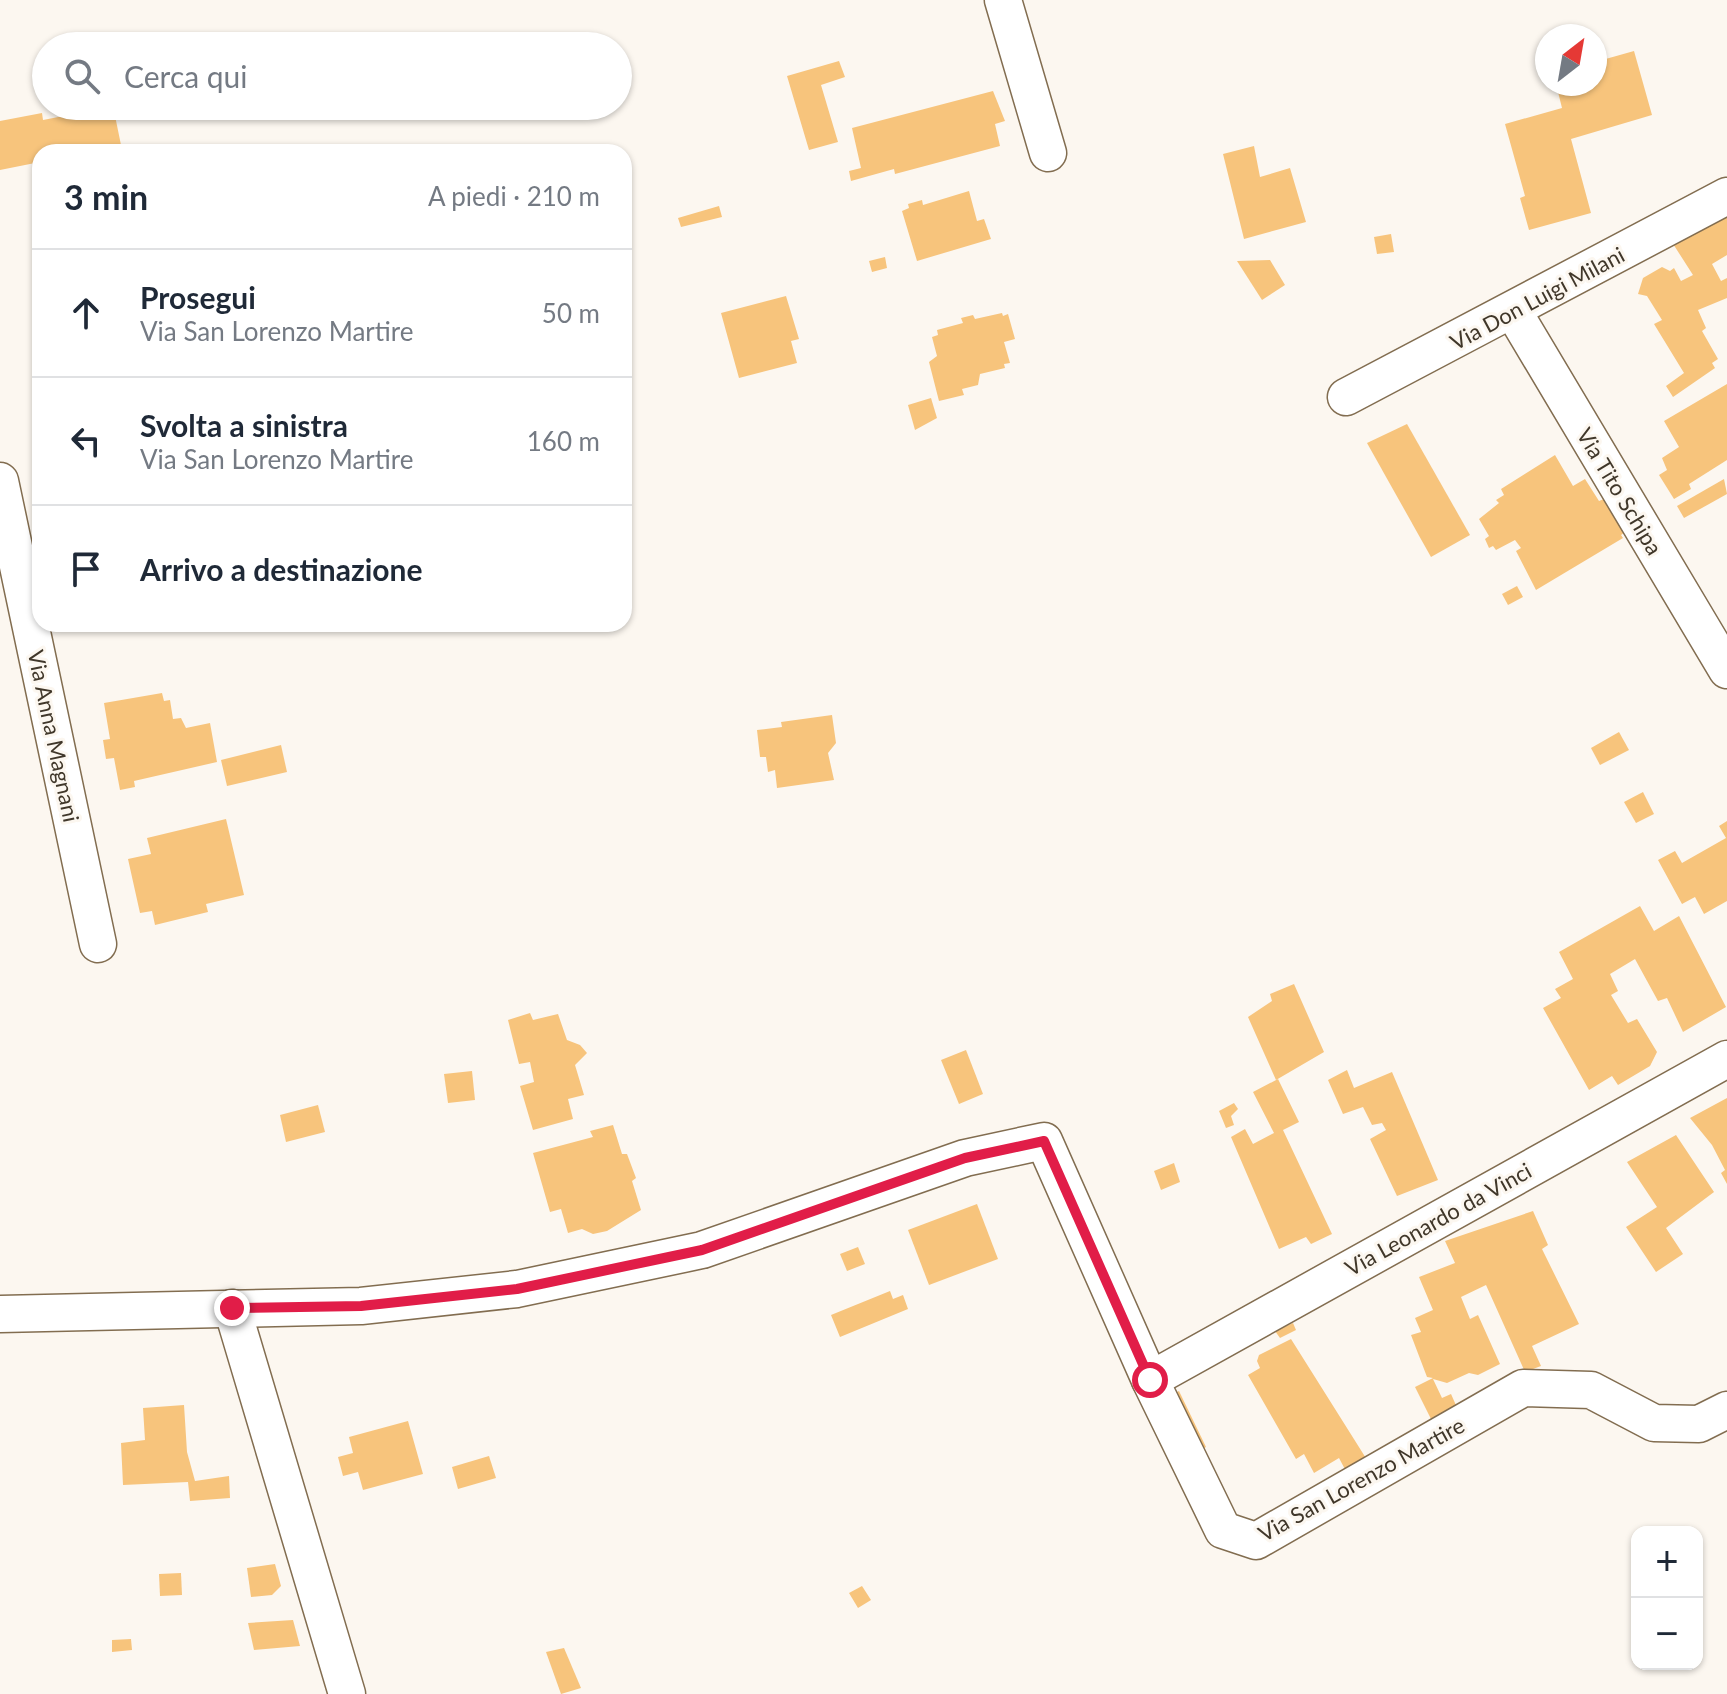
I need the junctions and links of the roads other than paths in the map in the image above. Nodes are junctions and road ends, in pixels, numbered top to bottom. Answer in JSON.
{"nodes":[{"id":1,"x":1003,"y":0,"type":"edge"},
{"id":2,"x":1048,"y":153,"type":"dead end"},
{"id":3,"x":1727,"y":196,"type":"edge"},
{"id":4,"x":1513,"y":311,"type":"junction"},
{"id":5,"x":1346,"y":397,"type":"dead end"},
{"id":6,"x":0,"y":481,"type":"edge"},
{"id":7,"x":1727,"y":670,"type":"edge"},
{"id":8,"x":98,"y":944,"type":"dead end"},
{"id":9,"x":1727,"y":1059,"type":"edge"},
{"id":10,"x":232,"y":1308,"type":"junction"},
{"id":11,"x":0,"y":1314,"type":"edge"},
{"id":12,"x":1150,"y":1380,"type":"junction"},
{"id":13,"x":1727,"y":1410,"type":"edge"},
{"id":14,"x":347,"y":1694,"type":"edge"}],
"edges":[{"from":1,"to":2,"type":"street"},
{"from":3,"to":4,"type":"street","name":"Via Don Luigi Milani"},
{"from":4,"to":5,"type":"street","name":"Via Don Luigi Milani"},
{"from":4,"to":7,"type":"street","name":"Via Tito Schipa"},
{"from":6,"to":8,"type":"street","name":"Via Anna Magnani"},
{"from":9,"to":12,"type":"street","name":"Via Leonardo da Vinci"},
{"from":10,"to":11,"type":"street","name":"Via San Lorenzo Martire"},
{"from":10,"to":12,"type":"street","name":"Via San Lorenzo Martire"},
{"from":10,"to":14,"type":"street"},
{"from":12,"to":13,"type":"street","name":"Via San Lorenzo Martire"}]}
